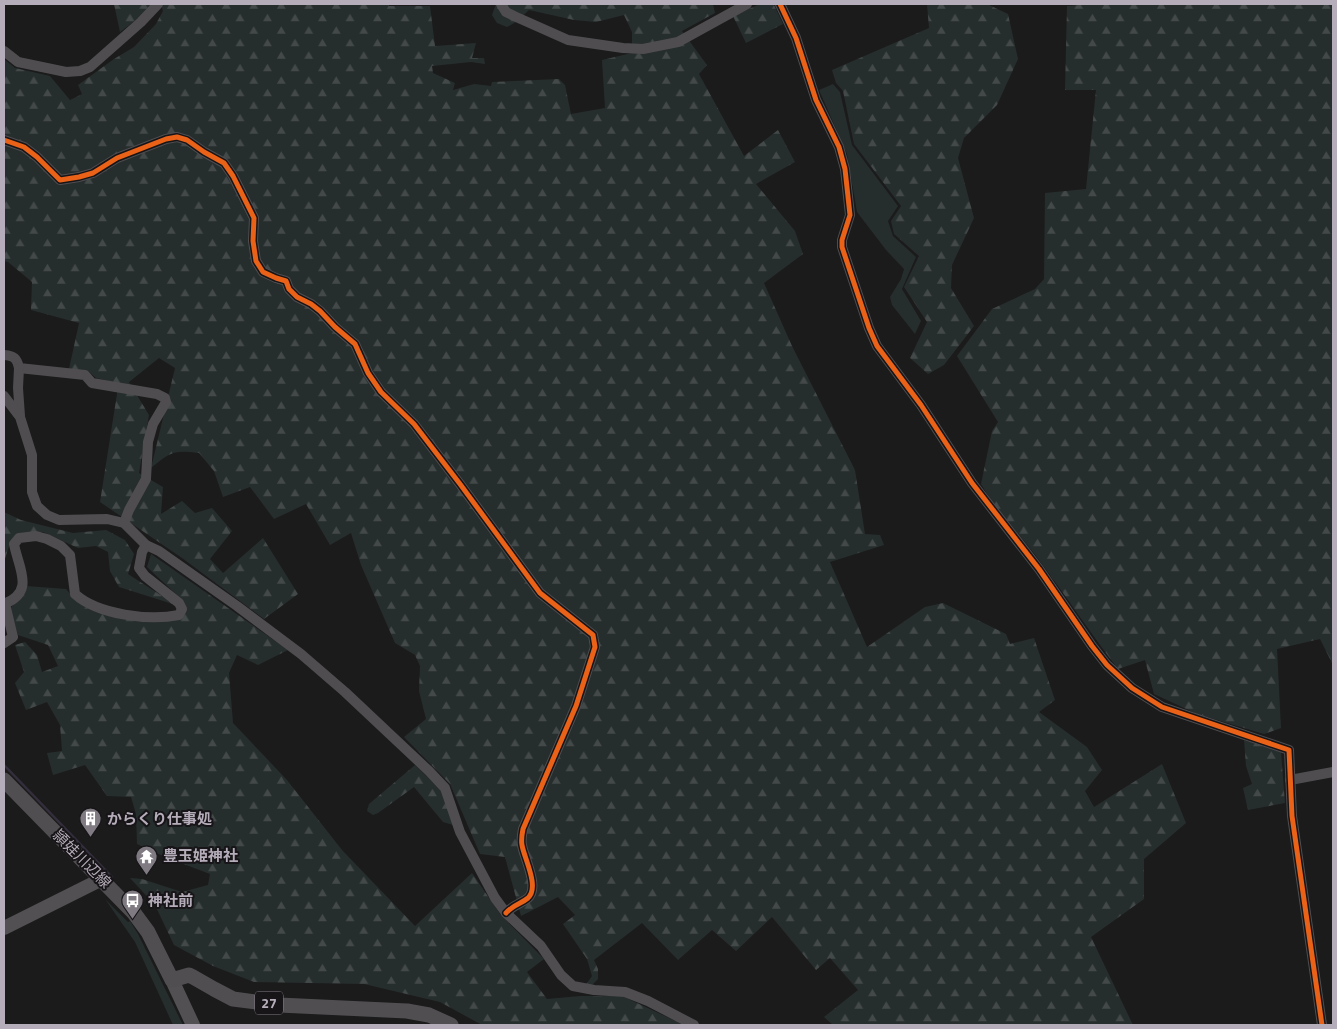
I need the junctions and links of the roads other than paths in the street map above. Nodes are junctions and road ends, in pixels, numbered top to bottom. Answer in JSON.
{"nodes":[{"id":1,"x":158,"y":4,"type":"edge"},
{"id":2,"x":501,"y":4,"type":"edge"},
{"id":3,"x":747,"y":4,"type":"edge"},
{"id":4,"x":780,"y":4,"type":"edge"},
{"id":5,"x":4,"y":51,"type":"edge"},
{"id":6,"x":4,"y":140,"type":"edge"},
{"id":7,"x":4,"y":355,"type":"edge"},
{"id":8,"x":19,"y":368,"type":"junction"},
{"id":9,"x":4,"y":396,"type":"edge"},
{"id":10,"x":20,"y":417,"type":"junction"},
{"id":11,"x":124,"y":523,"type":"junction"},
{"id":12,"x":146,"y":545,"type":"junction"},
{"id":13,"x":4,"y":604,"type":"edge"},
{"id":14,"x":4,"y":643,"type":"edge"},
{"id":15,"x":1333,"y":772,"type":"edge"},
{"id":16,"x":4,"y":780,"type":"edge"},
{"id":17,"x":1290,"y":780,"type":"junction"},
{"id":18,"x":102,"y":879,"type":"junction"},
{"id":19,"x":506,"y":913,"type":"junction"},
{"id":20,"x":4,"y":928,"type":"edge"},
{"id":21,"x":172,"y":980,"type":"junction"},
{"id":22,"x":193,"y":1025,"type":"edge"},
{"id":23,"x":451,"y":1025,"type":"edge"},
{"id":24,"x":694,"y":1025,"type":"edge"},
{"id":25,"x":1322,"y":1025,"type":"edge"}],
"edges":[{"from":1,"to":5,"type":"street"},
{"from":2,"to":3,"type":"street"},
{"from":4,"to":17,"type":"street"},
{"from":6,"to":19,"type":"street"},
{"from":7,"to":8,"type":"street"},
{"from":8,"to":10,"type":"street"},
{"from":8,"to":11,"type":"street"},
{"from":9,"to":10,"type":"street"},
{"from":10,"to":11,"type":"street"},
{"from":11,"to":12,"type":"street"},
{"from":12,"to":13,"type":"street"},
{"from":12,"to":19,"type":"street"},
{"from":13,"to":14,"type":"street"},
{"from":15,"to":17,"type":"street"},
{"from":16,"to":18,"type":"main road","name":"頴娃川辺線"},
{"from":17,"to":25,"type":"street"},
{"from":18,"to":20,"type":"street"},
{"from":18,"to":21,"type":"main road","name":"頴娃川辺線"},
{"from":19,"to":24,"type":"street"},
{"from":21,"to":22,"type":"street"},
{"from":21,"to":23,"type":"main road","number":"27"}]}
